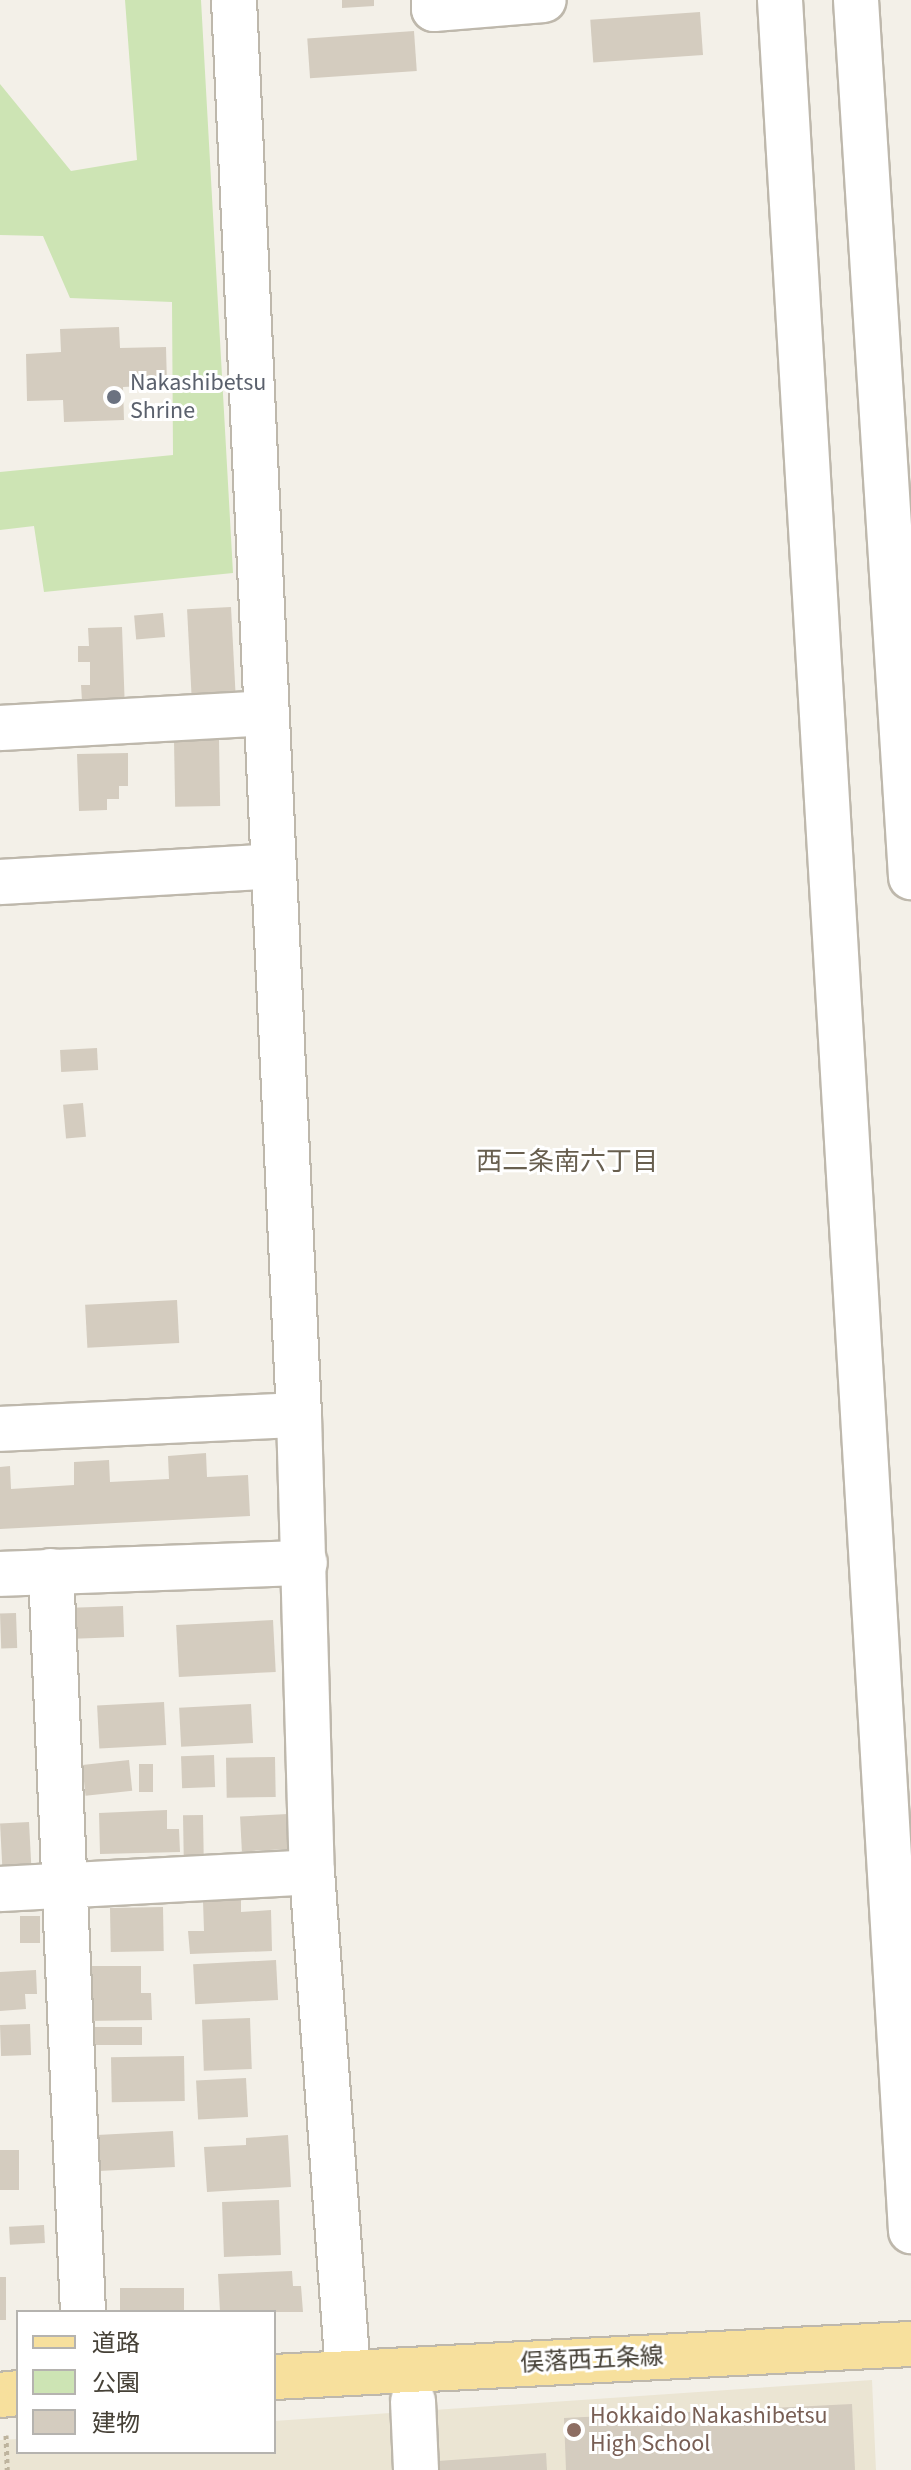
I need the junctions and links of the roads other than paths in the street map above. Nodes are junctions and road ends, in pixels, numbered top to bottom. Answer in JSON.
{"nodes":[{"id":1,"x":234,"y":0,"type":"edge"},
{"id":2,"x":434,"y":0,"type":"edge"},
{"id":3,"x":544,"y":0,"type":"edge"},
{"id":4,"x":780,"y":0,"type":"edge"},
{"id":5,"x":856,"y":0,"type":"edge"},
{"id":6,"x":266,"y":713,"type":"junction"},
{"id":7,"x":0,"y":728,"type":"edge"},
{"id":8,"x":274,"y":866,"type":"junction"},
{"id":9,"x":911,"y":877,"type":"edge"},
{"id":10,"x":0,"y":882,"type":"edge"},
{"id":11,"x":299,"y":1415,"type":"junction"},
{"id":12,"x":0,"y":1429,"type":"edge"},
{"id":13,"x":305,"y":1563,"type":"junction"},
{"id":14,"x":51,"y":1571,"type":"junction"},
{"id":15,"x":0,"y":1574,"type":"edge"},
{"id":16,"x":312,"y":1872,"type":"junction"},
{"id":17,"x":65,"y":1885,"type":"junction"},
{"id":18,"x":0,"y":1889,"type":"edge"},
{"id":19,"x":911,"y":2231,"type":"edge"},
{"id":20,"x":83,"y":2310,"type":"edge"},
{"id":21,"x":911,"y":2344,"type":"edge"},
{"id":22,"x":348,"y":2373,"type":"junction"},
{"id":23,"x":276,"y":2377,"type":"edge"},
{"id":24,"x":413,"y":2401,"type":"dead end"},
{"id":25,"x":416,"y":2470,"type":"edge"}],
"edges":[{"from":1,"to":6,"type":"street"},
{"from":2,"to":3,"type":"street"},
{"from":4,"to":19,"type":"street"},
{"from":5,"to":9,"type":"street"},
{"from":6,"to":7,"type":"street"},
{"from":6,"to":8,"type":"street"},
{"from":8,"to":10,"type":"street"},
{"from":8,"to":11,"type":"street"},
{"from":11,"to":12,"type":"street"},
{"from":11,"to":13,"type":"street"},
{"from":13,"to":14,"type":"street"},
{"from":13,"to":16,"type":"street"},
{"from":14,"to":15,"type":"street"},
{"from":14,"to":17,"type":"street"},
{"from":16,"to":17,"type":"street"},
{"from":16,"to":22,"type":"street"},
{"from":17,"to":18,"type":"street"},
{"from":17,"to":20,"type":"street"},
{"from":21,"to":22,"type":"main road","name":"俣落西五条線"},
{"from":22,"to":23,"type":"main road","name":"俣落西五条線"},
{"from":24,"to":25,"type":"street"}]}
